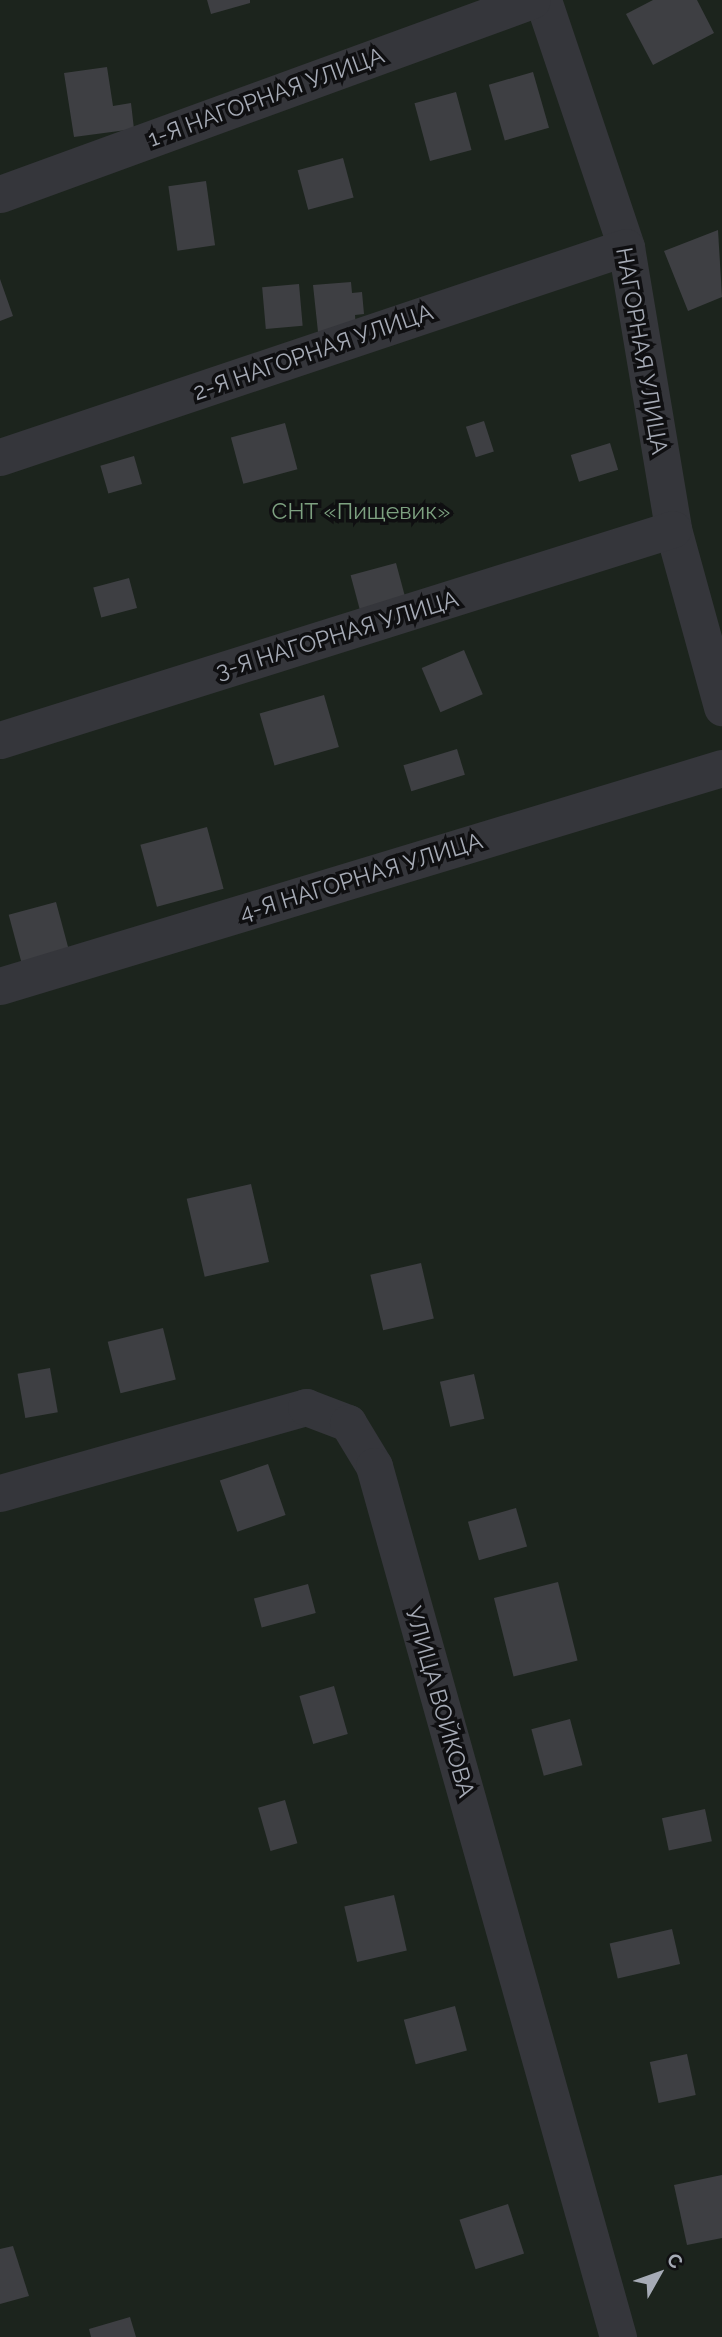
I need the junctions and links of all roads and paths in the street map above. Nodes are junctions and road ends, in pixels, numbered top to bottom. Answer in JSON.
{"nodes":[{"id":1,"x":532,"y":0,"type":"edge"},
{"id":2,"x":543,"y":0,"type":"edge"},
{"id":3,"x":0,"y":194,"type":"edge"},
{"id":4,"x":626,"y":247,"type":"junction"},
{"id":5,"x":0,"y":457,"type":"edge"},
{"id":6,"x":673,"y":529,"type":"junction"},
{"id":7,"x":722,"y":707,"type":"edge"},
{"id":8,"x":0,"y":740,"type":"edge"},
{"id":9,"x":722,"y":768,"type":"edge"},
{"id":10,"x":0,"y":986,"type":"edge"},
{"id":11,"x":0,"y":1493,"type":"edge"},
{"id":12,"x":618,"y":2337,"type":"edge"}],
"edges":[{"from":1,"to":3,"type":"street","name":"1-Я НАГОРНАЯ УЛИЦА"},
{"from":2,"to":4,"type":"street","name":"НАГОРНАЯ УЛИЦА"},
{"from":4,"to":5,"type":"street","name":"2-Я НАГОРНАЯ УЛИЦА"},
{"from":4,"to":6,"type":"street","name":"НАГОРНАЯ УЛИЦА"},
{"from":6,"to":7,"type":"street","name":"НАГОРНАЯ УЛИЦА"},
{"from":6,"to":8,"type":"street","name":"3-Я НАГОРНАЯ УЛИЦА"},
{"from":9,"to":10,"type":"street","name":"4-Я НАГОРНАЯ УЛИЦА"},
{"from":11,"to":12,"type":"street","name":"УЛИЦА ВОЙКОВА"}]}
